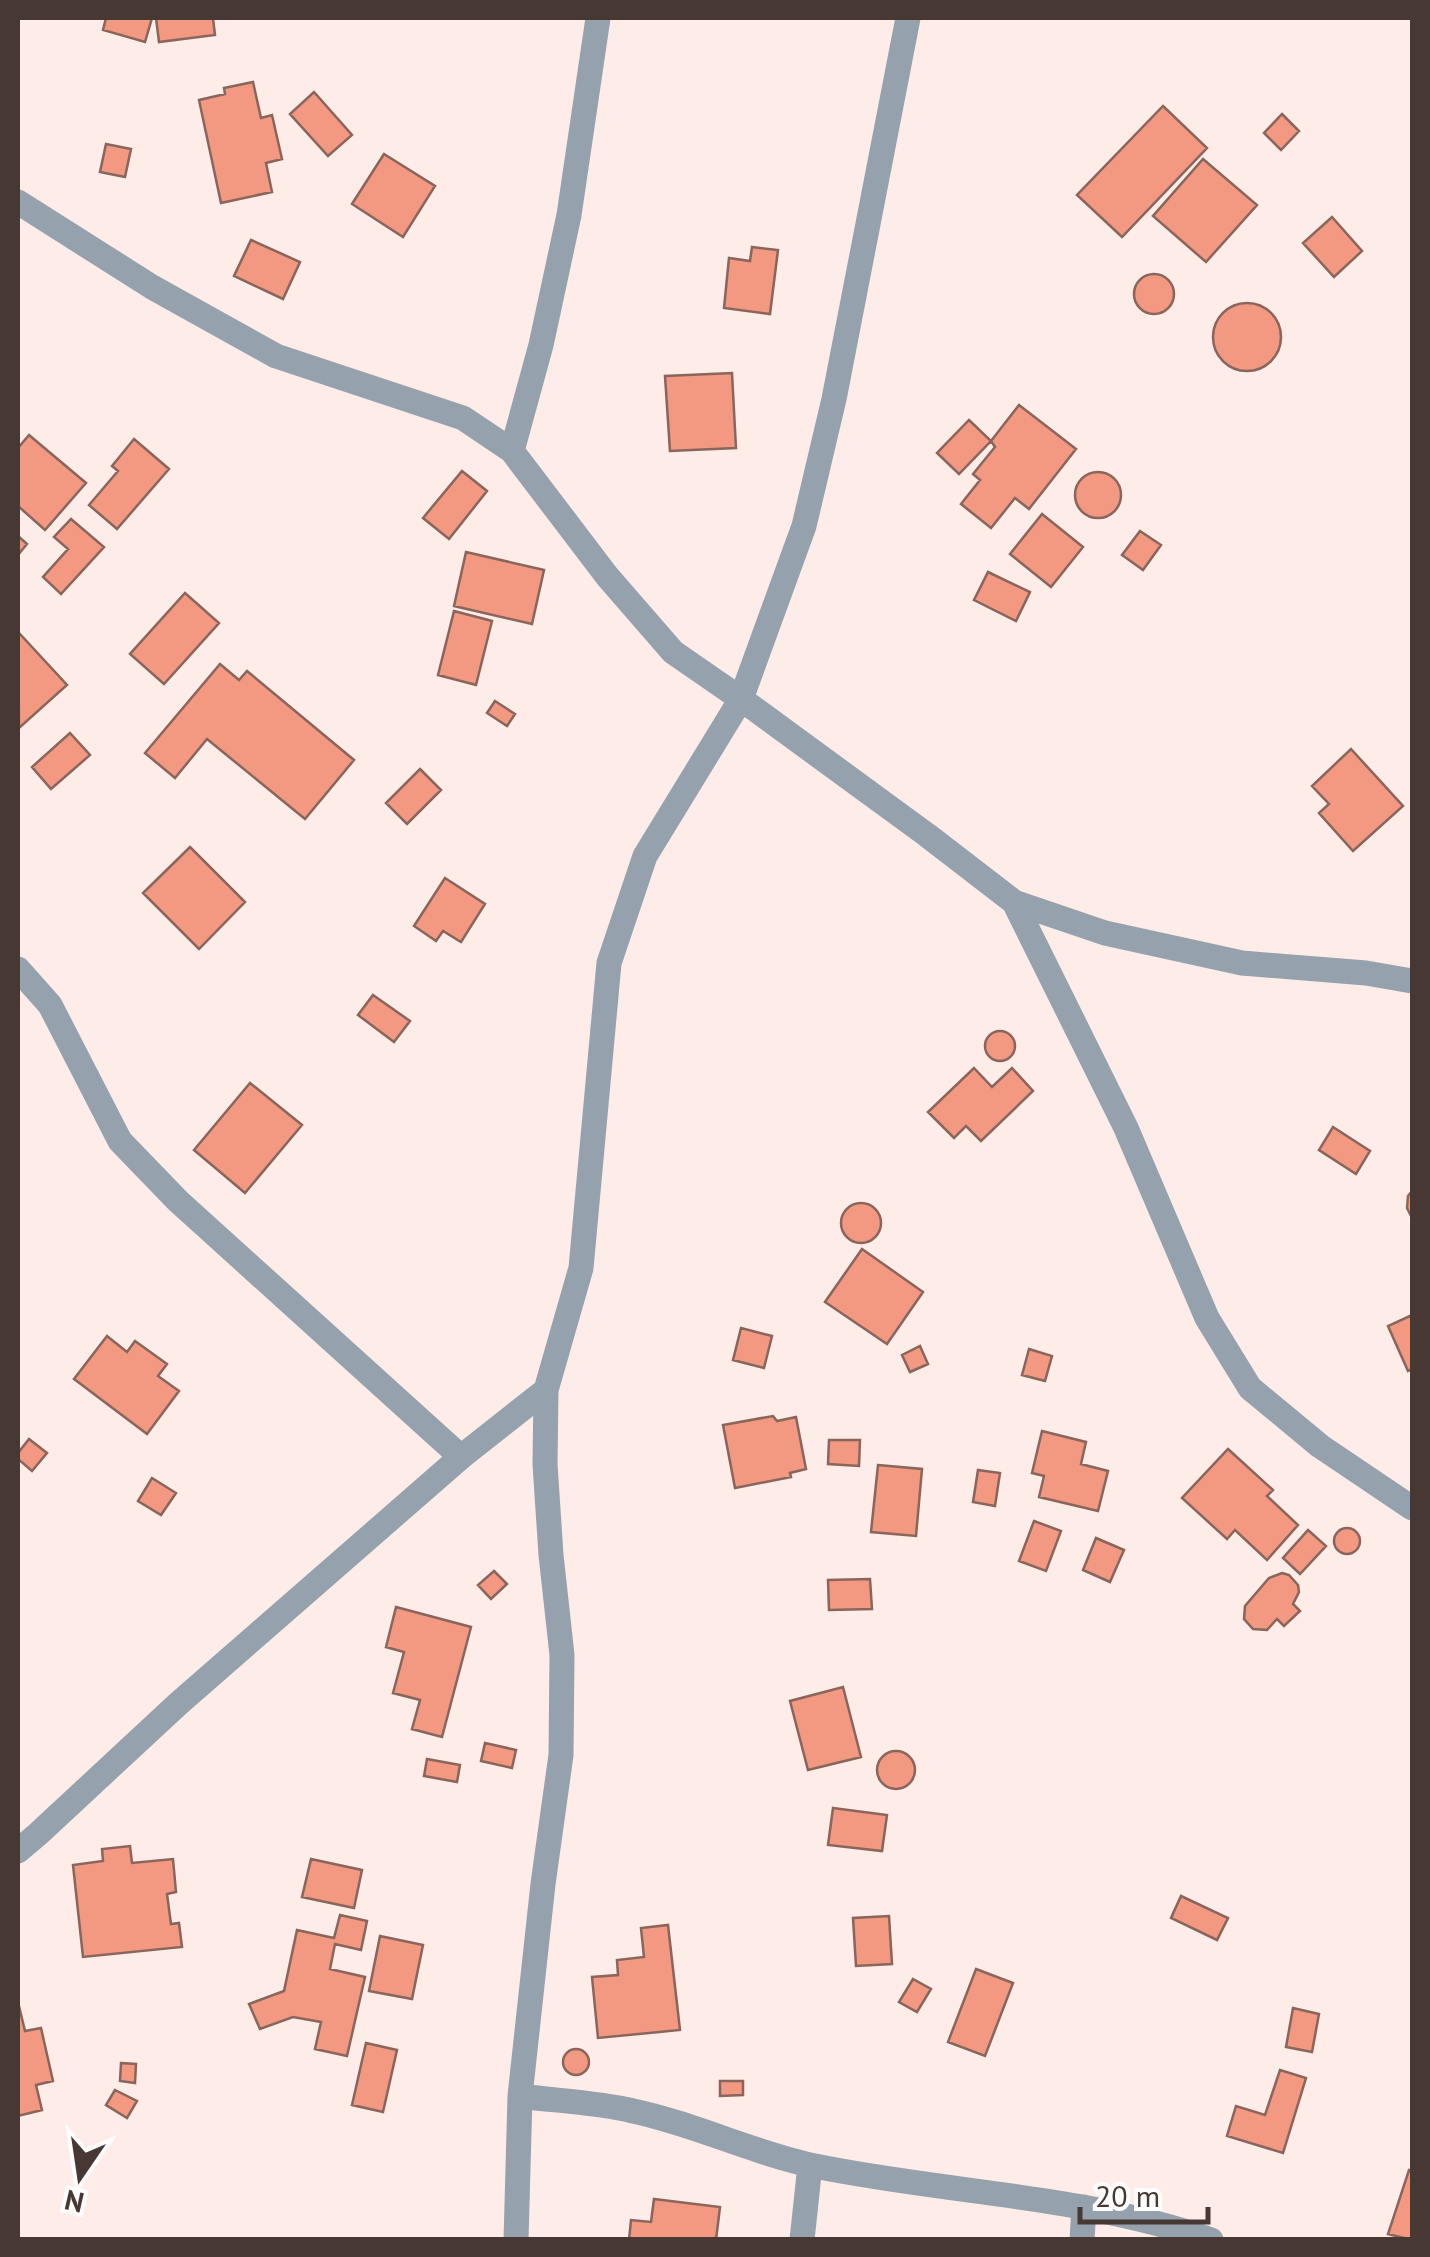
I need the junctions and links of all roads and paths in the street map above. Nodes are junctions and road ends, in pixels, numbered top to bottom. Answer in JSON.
{"nodes":[{"id":1,"x":598,"y":18,"type":"edge"},
{"id":2,"x":908,"y":18,"type":"edge"},
{"id":3,"x":18,"y":202,"type":"edge"},
{"id":4,"x":512,"y":451,"type":"junction"},
{"id":5,"x":741,"y":699,"type":"junction"},
{"id":6,"x":1014,"y":902,"type":"junction"},
{"id":7,"x":18,"y":969,"type":"edge"},
{"id":8,"x":1412,"y":981,"type":"edge"},
{"id":9,"x":546,"y":1390,"type":"junction"},
{"id":10,"x":461,"y":1456,"type":"junction"},
{"id":11,"x":1412,"y":1508,"type":"edge"},
{"id":12,"x":18,"y":1851,"type":"edge"},
{"id":13,"x":520,"y":2096,"type":"junction"},
{"id":14,"x":810,"y":2165,"type":"junction"},
{"id":15,"x":1084,"y":2207,"type":"junction"},
{"id":16,"x":516,"y":2240,"type":"edge"},
{"id":17,"x":802,"y":2240,"type":"edge"},
{"id":18,"x":1082,"y":2240,"type":"edge"},
{"id":19,"x":1211,"y":2240,"type":"edge"}],
"edges":[{"from":1,"to":4,"type":"street"},
{"from":2,"to":5,"type":"street"},
{"from":3,"to":4,"type":"street"},
{"from":4,"to":5,"type":"street"},
{"from":5,"to":6,"type":"street"},
{"from":5,"to":9,"type":"street"},
{"from":6,"to":8,"type":"street"},
{"from":6,"to":11,"type":"street"},
{"from":7,"to":10,"type":"street"},
{"from":9,"to":10,"type":"street"},
{"from":9,"to":13,"type":"street"},
{"from":10,"to":12,"type":"street"},
{"from":13,"to":14,"type":"street"},
{"from":13,"to":16,"type":"street"},
{"from":14,"to":15,"type":"street"},
{"from":14,"to":17,"type":"street"},
{"from":15,"to":18,"type":"street"},
{"from":15,"to":19,"type":"street"}]}
